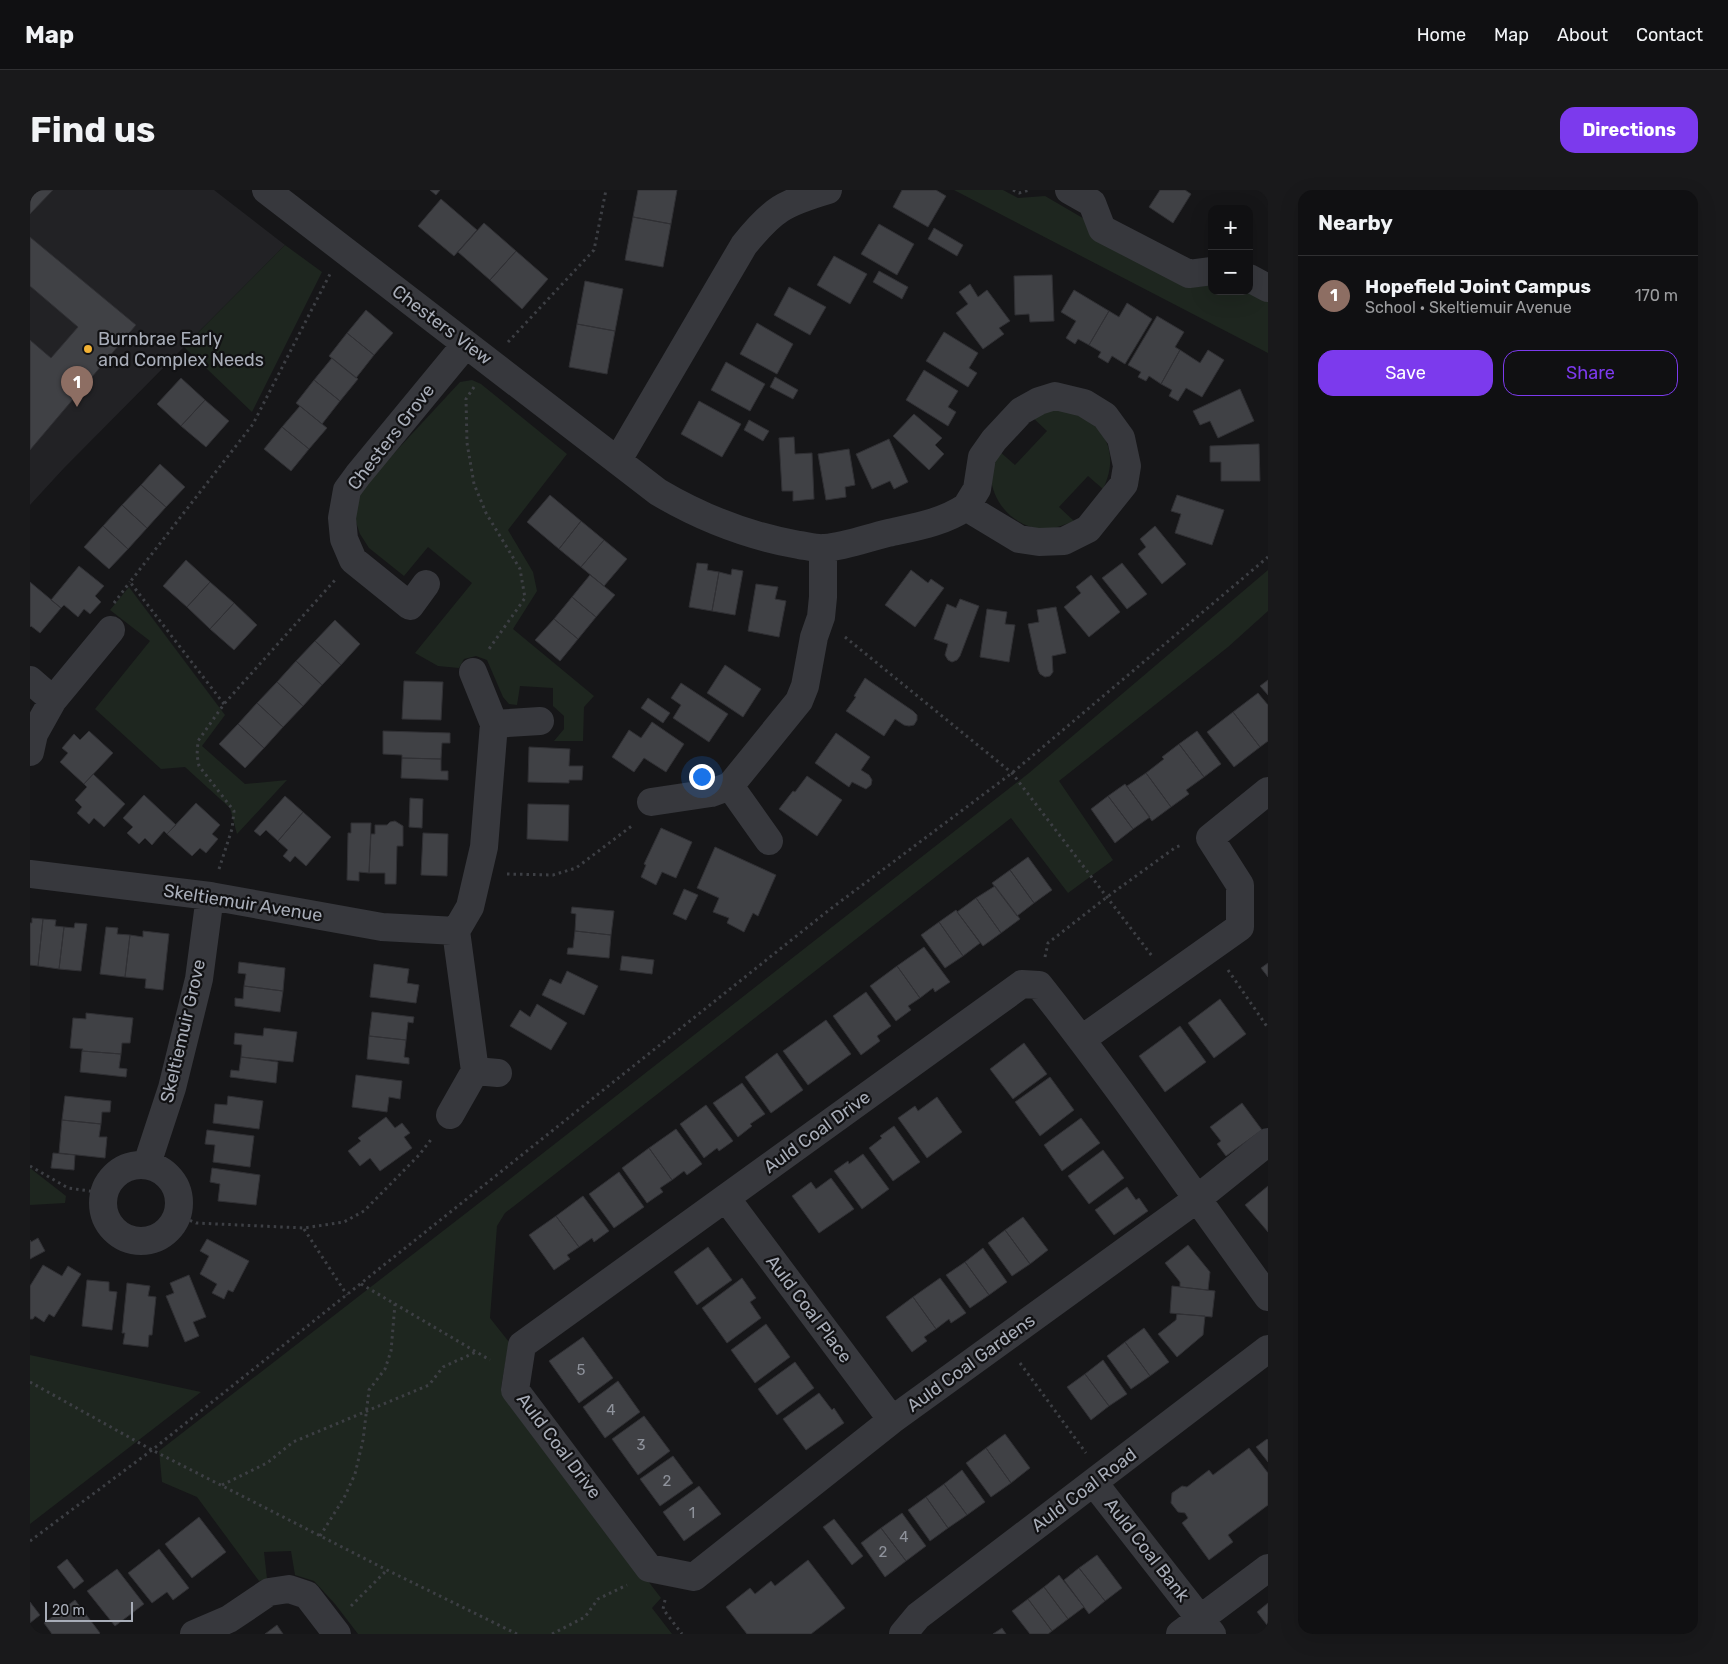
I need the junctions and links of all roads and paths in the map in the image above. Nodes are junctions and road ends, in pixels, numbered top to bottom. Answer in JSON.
{"nodes":[{"id":1,"x":266,"y":190,"type":"edge"},
{"id":2,"x":606,"y":190,"type":"edge"},
{"id":3,"x":828,"y":190,"type":"edge"},
{"id":4,"x":1013,"y":190,"type":"edge"},
{"id":5,"x":1029,"y":190,"type":"edge"},
{"id":6,"x":1087,"y":194,"type":"edge"},
{"id":7,"x":771,"y":199,"type":"edge"},
{"id":8,"x":342,"y":249,"type":"junction"},
{"id":9,"x":1208,"y":272,"type":"edge"},
{"id":10,"x":1253,"y":280,"type":"edge"},
{"id":11,"x":1268,"y":288,"type":"edge"},
{"id":12,"x":466,"y":344,"type":"junction"},
{"id":13,"x":490,"y":362,"type":"junction"},
{"id":14,"x":618,"y":460,"type":"junction"},
{"id":15,"x":966,"y":507,"type":"junction"},
{"id":16,"x":823,"y":548,"type":"junction"},
{"id":17,"x":1268,"y":556,"type":"edge"},
{"id":18,"x":353,"y":560,"type":"junction"},
{"id":19,"x":426,"y":584,"type":"dead end"},
{"id":20,"x":821,"y":617,"type":"junction"},
{"id":21,"x":111,"y":630,"type":"dead end"},
{"id":22,"x":473,"y":672,"type":"joint"},
{"id":23,"x":30,"y":680,"type":"edge"},
{"id":24,"x":53,"y":700,"type":"junction"},
{"id":25,"x":224,"y":704,"type":"junction"},
{"id":26,"x":540,"y":721,"type":"dead end"},
{"id":27,"x":494,"y":724,"type":"junction"},
{"id":28,"x":30,"y":752,"type":"edge"},
{"id":29,"x":1012,"y":773,"type":"junction"},
{"id":30,"x":730,"y":786,"type":"junction"},
{"id":31,"x":1268,"y":791,"type":"edge"},
{"id":32,"x":651,"y":802,"type":"joint"},
{"id":33,"x":1210,"y":838,"type":"junction"},
{"id":34,"x":769,"y":841,"type":"dead end"},
{"id":35,"x":30,"y":874,"type":"edge"},
{"id":36,"x":479,"y":874,"type":"junction"},
{"id":37,"x":210,"y":896,"type":"junction"},
{"id":38,"x":1107,"y":897,"type":"junction"},
{"id":39,"x":456,"y":931,"type":"junction"},
{"id":40,"x":1212,"y":947,"type":"junction"},
{"id":41,"x":1170,"y":978,"type":"junction"},
{"id":42,"x":1039,"y":985,"type":"junction"},
{"id":43,"x":1268,"y":1028,"type":"edge"},
{"id":44,"x":1082,"y":1039,"type":"junction"},
{"id":45,"x":450,"y":1115,"type":"joint"},
{"id":46,"x":1268,"y":1142,"type":"edge"},
{"id":47,"x":147,"y":1164,"type":"junction"},
{"id":48,"x":30,"y":1166,"type":"edge"},
{"id":49,"x":104,"y":1193,"type":"junction"},
{"id":50,"x":726,"y":1198,"type":"junction"},
{"id":51,"x":1197,"y":1199,"type":"junction"},
{"id":52,"x":178,"y":1215,"type":"junction"},
{"id":53,"x":304,"y":1228,"type":"junction"},
{"id":54,"x":361,"y":1284,"type":"junction"},
{"id":55,"x":347,"y":1295,"type":"junction"},
{"id":56,"x":1268,"y":1297,"type":"edge"},
{"id":57,"x":395,"y":1304,"type":"junction"},
{"id":58,"x":1002,"y":1340,"type":"junction"},
{"id":59,"x":1268,"y":1350,"type":"edge"},
{"id":60,"x":476,"y":1352,"type":"junction"},
{"id":61,"x":517,"y":1376,"type":"junction"},
{"id":62,"x":30,"y":1382,"type":"edge"},
{"id":63,"x":365,"y":1412,"type":"junction"},
{"id":64,"x":892,"y":1420,"type":"junction"},
{"id":65,"x":152,"y":1450,"type":"junction"},
{"id":66,"x":1086,"y":1453,"type":"dead end"},
{"id":67,"x":1094,"y":1483,"type":"junction"},
{"id":68,"x":222,"y":1486,"type":"junction"},
{"id":69,"x":320,"y":1536,"type":"junction"},
{"id":70,"x":30,"y":1541,"type":"edge"},
{"id":71,"x":1268,"y":1568,"type":"edge"},
{"id":72,"x":386,"y":1570,"type":"junction"},
{"id":73,"x":666,"y":1572,"type":"junction"},
{"id":74,"x":1197,"y":1629,"type":"edge"},
{"id":75,"x":335,"y":1630,"type":"edge"},
{"id":76,"x":194,"y":1634,"type":"edge"},
{"id":77,"x":517,"y":1634,"type":"edge"},
{"id":78,"x":552,"y":1634,"type":"edge"},
{"id":79,"x":682,"y":1634,"type":"edge"},
{"id":80,"x":903,"y":1634,"type":"edge"}],
"edges":[{"from":1,"to":8,"type":"street","name":"Chesters View"},
{"from":2,"to":13,"type":"path"},
{"from":3,"to":7,"type":"street"},
{"from":4,"to":5,"type":"path"},
{"from":6,"to":9,"type":"street"},
{"from":7,"to":14,"type":"street"},
{"from":8,"to":12,"type":"street","name":"Chesters View"},
{"from":8,"to":25,"type":"path"},
{"from":10,"to":11,"type":"street"},
{"from":12,"to":13,"type":"street","name":"Chesters View"},
{"from":12,"to":18,"type":"street","name":"Chesters Grove"},
{"from":13,"to":14,"type":"street","name":"Chesters View"},
{"from":13,"to":22,"type":"path"},
{"from":14,"to":16,"type":"street","name":"Chesters View"},
{"from":15,"to":15,"type":"street"},
{"from":15,"to":16,"type":"street","name":"Chesters View"},
{"from":16,"to":20,"type":"street"},
{"from":17,"to":29,"type":"path"},
{"from":18,"to":19,"type":"street","name":"Chesters Grove"},
{"from":18,"to":25,"type":"path"},
{"from":20,"to":29,"type":"path"},
{"from":20,"to":30,"type":"street"},
{"from":21,"to":24,"type":"street"},
{"from":22,"to":27,"type":"street"},
{"from":23,"to":24,"type":"street"},
{"from":24,"to":28,"type":"street"},
{"from":25,"to":37,"type":"path"},
{"from":26,"to":27,"type":"street"},
{"from":27,"to":36,"type":"street"},
{"from":29,"to":38,"type":"path"},
{"from":29,"to":54,"type":"path"},
{"from":30,"to":32,"type":"street"},
{"from":30,"to":34,"type":"street"},
{"from":31,"to":33,"type":"street"},
{"from":32,"to":36,"type":"path"},
{"from":33,"to":38,"type":"path"},
{"from":33,"to":40,"type":"street"},
{"from":35,"to":37,"type":"street","name":"Skeltiemuir Avenue"},
{"from":36,"to":39,"type":"street"},
{"from":37,"to":39,"type":"street","name":"Skeltiemuir Avenue"},
{"from":37,"to":47,"type":"street","name":"Skeltiemuir Grove"},
{"from":38,"to":41,"type":"path"},
{"from":38,"to":42,"type":"path"},
{"from":39,"to":45,"type":"street"},
{"from":40,"to":41,"type":"street"},
{"from":40,"to":43,"type":"path"},
{"from":41,"to":44,"type":"street"},
{"from":42,"to":44,"type":"street"},
{"from":42,"to":50,"type":"street","name":"Auld Coal Drive"},
{"from":44,"to":51,"type":"street"},
{"from":45,"to":53,"type":"path"},
{"from":46,"to":51,"type":"street","name":"Auld Coal Gardens"},
{"from":47,"to":49,"type":"street"},
{"from":47,"to":52,"type":"street"},
{"from":48,"to":49,"type":"path"},
{"from":49,"to":52,"type":"street"},
{"from":50,"to":61,"type":"street","name":"Auld Coal Drive"},
{"from":50,"to":64,"type":"street","name":"Auld Coal Place"},
{"from":51,"to":56,"type":"street"},
{"from":51,"to":58,"type":"street","name":"Auld Coal Gardens"},
{"from":52,"to":53,"type":"path"},
{"from":53,"to":55,"type":"path"},
{"from":54,"to":55,"type":"path"},
{"from":54,"to":57,"type":"path"},
{"from":55,"to":65,"type":"path"},
{"from":57,"to":60,"type":"path"},
{"from":57,"to":63,"type":"path"},
{"from":58,"to":64,"type":"street","name":"Auld Coal Gardens"},
{"from":58,"to":66,"type":"path"},
{"from":59,"to":67,"type":"street","name":"Auld Coal Road"},
{"from":60,"to":61,"type":"path"},
{"from":60,"to":63,"type":"path"},
{"from":61,"to":73,"type":"street","name":"Auld Coal Drive"},
{"from":62,"to":65,"type":"path"},
{"from":63,"to":68,"type":"path"},
{"from":63,"to":69,"type":"path"},
{"from":64,"to":73,"type":"street","name":"Auld Coal Gardens"},
{"from":65,"to":68,"type":"path"},
{"from":65,"to":70,"type":"path"},
{"from":67,"to":74,"type":"street","name":"Auld Coal Bank"},
{"from":67,"to":80,"type":"street","name":"Auld Coal Road"},
{"from":68,"to":69,"type":"path"},
{"from":69,"to":72,"type":"path"},
{"from":71,"to":74,"type":"street","name":"Auld Coal Bank"},
{"from":72,"to":75,"type":"path"},
{"from":72,"to":77,"type":"path"},
{"from":73,"to":78,"type":"path"},
{"from":73,"to":79,"type":"path"},
{"from":75,"to":76,"type":"street"}]}
